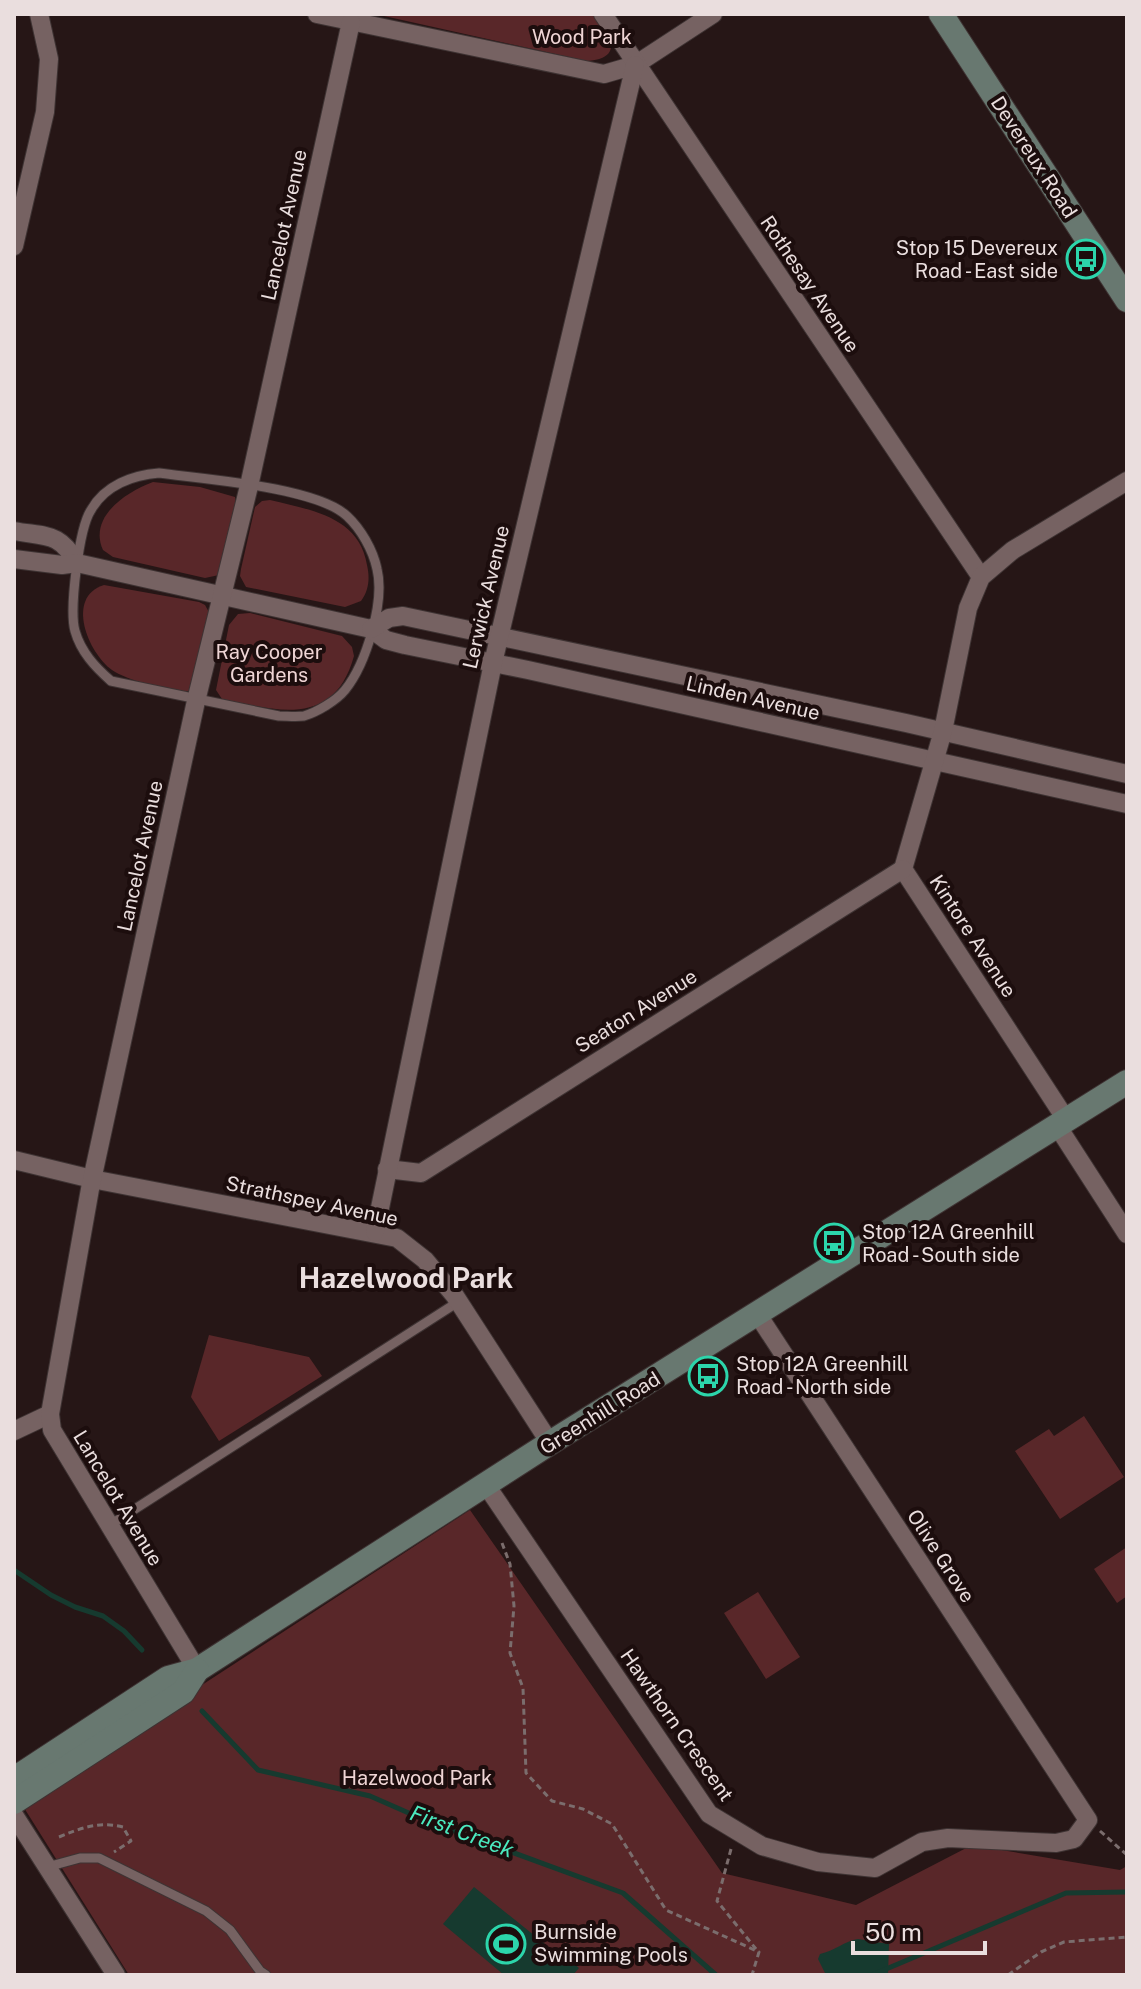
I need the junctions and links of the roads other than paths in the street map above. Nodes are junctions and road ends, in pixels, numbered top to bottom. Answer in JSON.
{"nodes":[{"id":1,"x":39,"y":14,"type":"edge"},
{"id":2,"x":317,"y":14,"type":"edge"},
{"id":3,"x":603,"y":14,"type":"edge"},
{"id":4,"x":713,"y":14,"type":"edge"},
{"id":5,"x":941,"y":14,"type":"edge"},
{"id":6,"x":351,"y":22,"type":"junction"},
{"id":7,"x":635,"y":65,"type":"junction"},
{"id":8,"x":14,"y":246,"type":"edge"},
{"id":9,"x":1127,"y":300,"type":"edge"},
{"id":10,"x":1127,"y":481,"type":"edge"},
{"id":11,"x":249,"y":486,"type":"junction"},
{"id":12,"x":14,"y":531,"type":"edge"},
{"id":13,"x":14,"y":559,"type":"edge"},
{"id":14,"x":77,"y":563,"type":"junction"},
{"id":15,"x":981,"y":577,"type":"junction"},
{"id":16,"x":222,"y":597,"type":"junction"},
{"id":17,"x":371,"y":629,"type":"junction"},
{"id":18,"x":499,"y":636,"type":"junction"},
{"id":19,"x":493,"y":663,"type":"junction"},
{"id":20,"x":196,"y":701,"type":"junction"},
{"id":21,"x":943,"y":731,"type":"junction"},
{"id":22,"x":936,"y":762,"type":"junction"},
{"id":23,"x":1127,"y":774,"type":"edge"},
{"id":24,"x":1127,"y":804,"type":"edge"},
{"id":25,"x":903,"y":869,"type":"junction"},
{"id":26,"x":1127,"y":1082,"type":"edge"},
{"id":27,"x":1063,"y":1124,"type":"junction"},
{"id":28,"x":14,"y":1160,"type":"edge"},
{"id":29,"x":387,"y":1169,"type":"junction"},
{"id":30,"x":92,"y":1179,"type":"junction"},
{"id":31,"x":375,"y":1232,"type":"junction"},
{"id":32,"x":1127,"y":1234,"type":"edge"},
{"id":33,"x":458,"y":1302,"type":"junction"},
{"id":34,"x":758,"y":1315,"type":"junction"},
{"id":35,"x":50,"y":1414,"type":"junction"},
{"id":36,"x":14,"y":1431,"type":"edge"},
{"id":37,"x":550,"y":1443,"type":"junction"},
{"id":38,"x":486,"y":1485,"type":"junction"},
{"id":39,"x":110,"y":1525,"type":"junction"},
{"id":40,"x":197,"y":1670,"type":"junction"},
{"id":41,"x":14,"y":1779,"type":"edge"},
{"id":42,"x":14,"y":1802,"type":"edge"},
{"id":43,"x":14,"y":1815,"type":"edge"},
{"id":44,"x":1088,"y":1820,"type":"joint"},
{"id":45,"x":47,"y":1867,"type":"junction"},
{"id":46,"x":116,"y":1975,"type":"edge"},
{"id":47,"x":266,"y":1975,"type":"edge"}],
"edges":[{"from":1,"to":8,"type":"street"},
{"from":2,"to":6,"type":"street"},
{"from":3,"to":7,"type":"street","name":"Rothesay Avenue"},
{"from":4,"to":7,"type":"street"},
{"from":5,"to":9,"type":"main road","name":"Devereux Road"},
{"from":6,"to":7,"type":"street"},
{"from":6,"to":11,"type":"street","name":"Lancelot Avenue"},
{"from":7,"to":15,"type":"street","name":"Rothesay Avenue"},
{"from":7,"to":18,"type":"street","name":"Lerwick Avenue"},
{"from":10,"to":15,"type":"street"},
{"from":11,"to":14,"type":"lane"},
{"from":11,"to":16,"type":"street","name":"Lancelot Avenue"},
{"from":11,"to":17,"type":"lane"},
{"from":12,"to":14,"type":"street","name":"Linden Avenue"},
{"from":13,"to":14,"type":"street","name":"Linden Avenue"},
{"from":14,"to":16,"type":"street","name":"Linden Avenue"},
{"from":14,"to":20,"type":"lane"},
{"from":15,"to":21,"type":"street","name":"Kintore Avenue"},
{"from":16,"to":17,"type":"street","name":"Linden Avenue"},
{"from":16,"to":20,"type":"street","name":"Lancelot Avenue"},
{"from":17,"to":18,"type":"street","name":"Linden Avenue"},
{"from":17,"to":19,"type":"street","name":"Linden Avenue"},
{"from":17,"to":20,"type":"lane"},
{"from":18,"to":19,"type":"street","name":"Lerwick Avenue"},
{"from":18,"to":21,"type":"street","name":"Linden Avenue"},
{"from":19,"to":22,"type":"street","name":"Linden Avenue"},
{"from":19,"to":29,"type":"street","name":"Lerwick Avenue"},
{"from":20,"to":30,"type":"street","name":"Lancelot Avenue"},
{"from":21,"to":22,"type":"street","name":"Kintore Avenue"},
{"from":21,"to":23,"type":"street","name":"Linden Avenue"},
{"from":22,"to":24,"type":"street","name":"Linden Avenue"},
{"from":22,"to":25,"type":"street","name":"Kintore Avenue"},
{"from":25,"to":27,"type":"street","name":"Kintore Avenue"},
{"from":25,"to":29,"type":"street","name":"Seaton Avenue"},
{"from":26,"to":27,"type":"main road","name":"Greenhill Road"},
{"from":27,"to":32,"type":"street","name":"Kintore Avenue"},
{"from":27,"to":34,"type":"main road","name":"Greenhill Road"},
{"from":28,"to":30,"type":"street","name":"Strathspey Avenue"},
{"from":29,"to":31,"type":"street","name":"Lerwick Avenue"},
{"from":30,"to":31,"type":"street","name":"Strathspey Avenue"},
{"from":30,"to":35,"type":"street","name":"Lancelot Avenue"},
{"from":31,"to":33,"type":"street","name":"Strathspey Avenue"},
{"from":33,"to":37,"type":"street","name":"Strathspey Avenue"},
{"from":33,"to":39,"type":"lane"},
{"from":34,"to":37,"type":"main road","name":"Greenhill Road"},
{"from":34,"to":44,"type":"street","name":"Olive Grove"},
{"from":35,"to":36,"type":"street"},
{"from":35,"to":39,"type":"street","name":"Lancelot Avenue"},
{"from":37,"to":38,"type":"main road","name":"Greenhill Road"},
{"from":38,"to":40,"type":"main road","name":"Greenhill Road"},
{"from":38,"to":44,"type":"street","name":"Hawthorn Crescent"},
{"from":39,"to":40,"type":"street","name":"Lancelot Avenue"},
{"from":40,"to":41,"type":"main road","name":"Greenhill Road"},
{"from":40,"to":42,"type":"main road","name":"Greenhill Road"},
{"from":43,"to":45,"type":"street"},
{"from":45,"to":46,"type":"street"},
{"from":45,"to":47,"type":"lane"}]}
